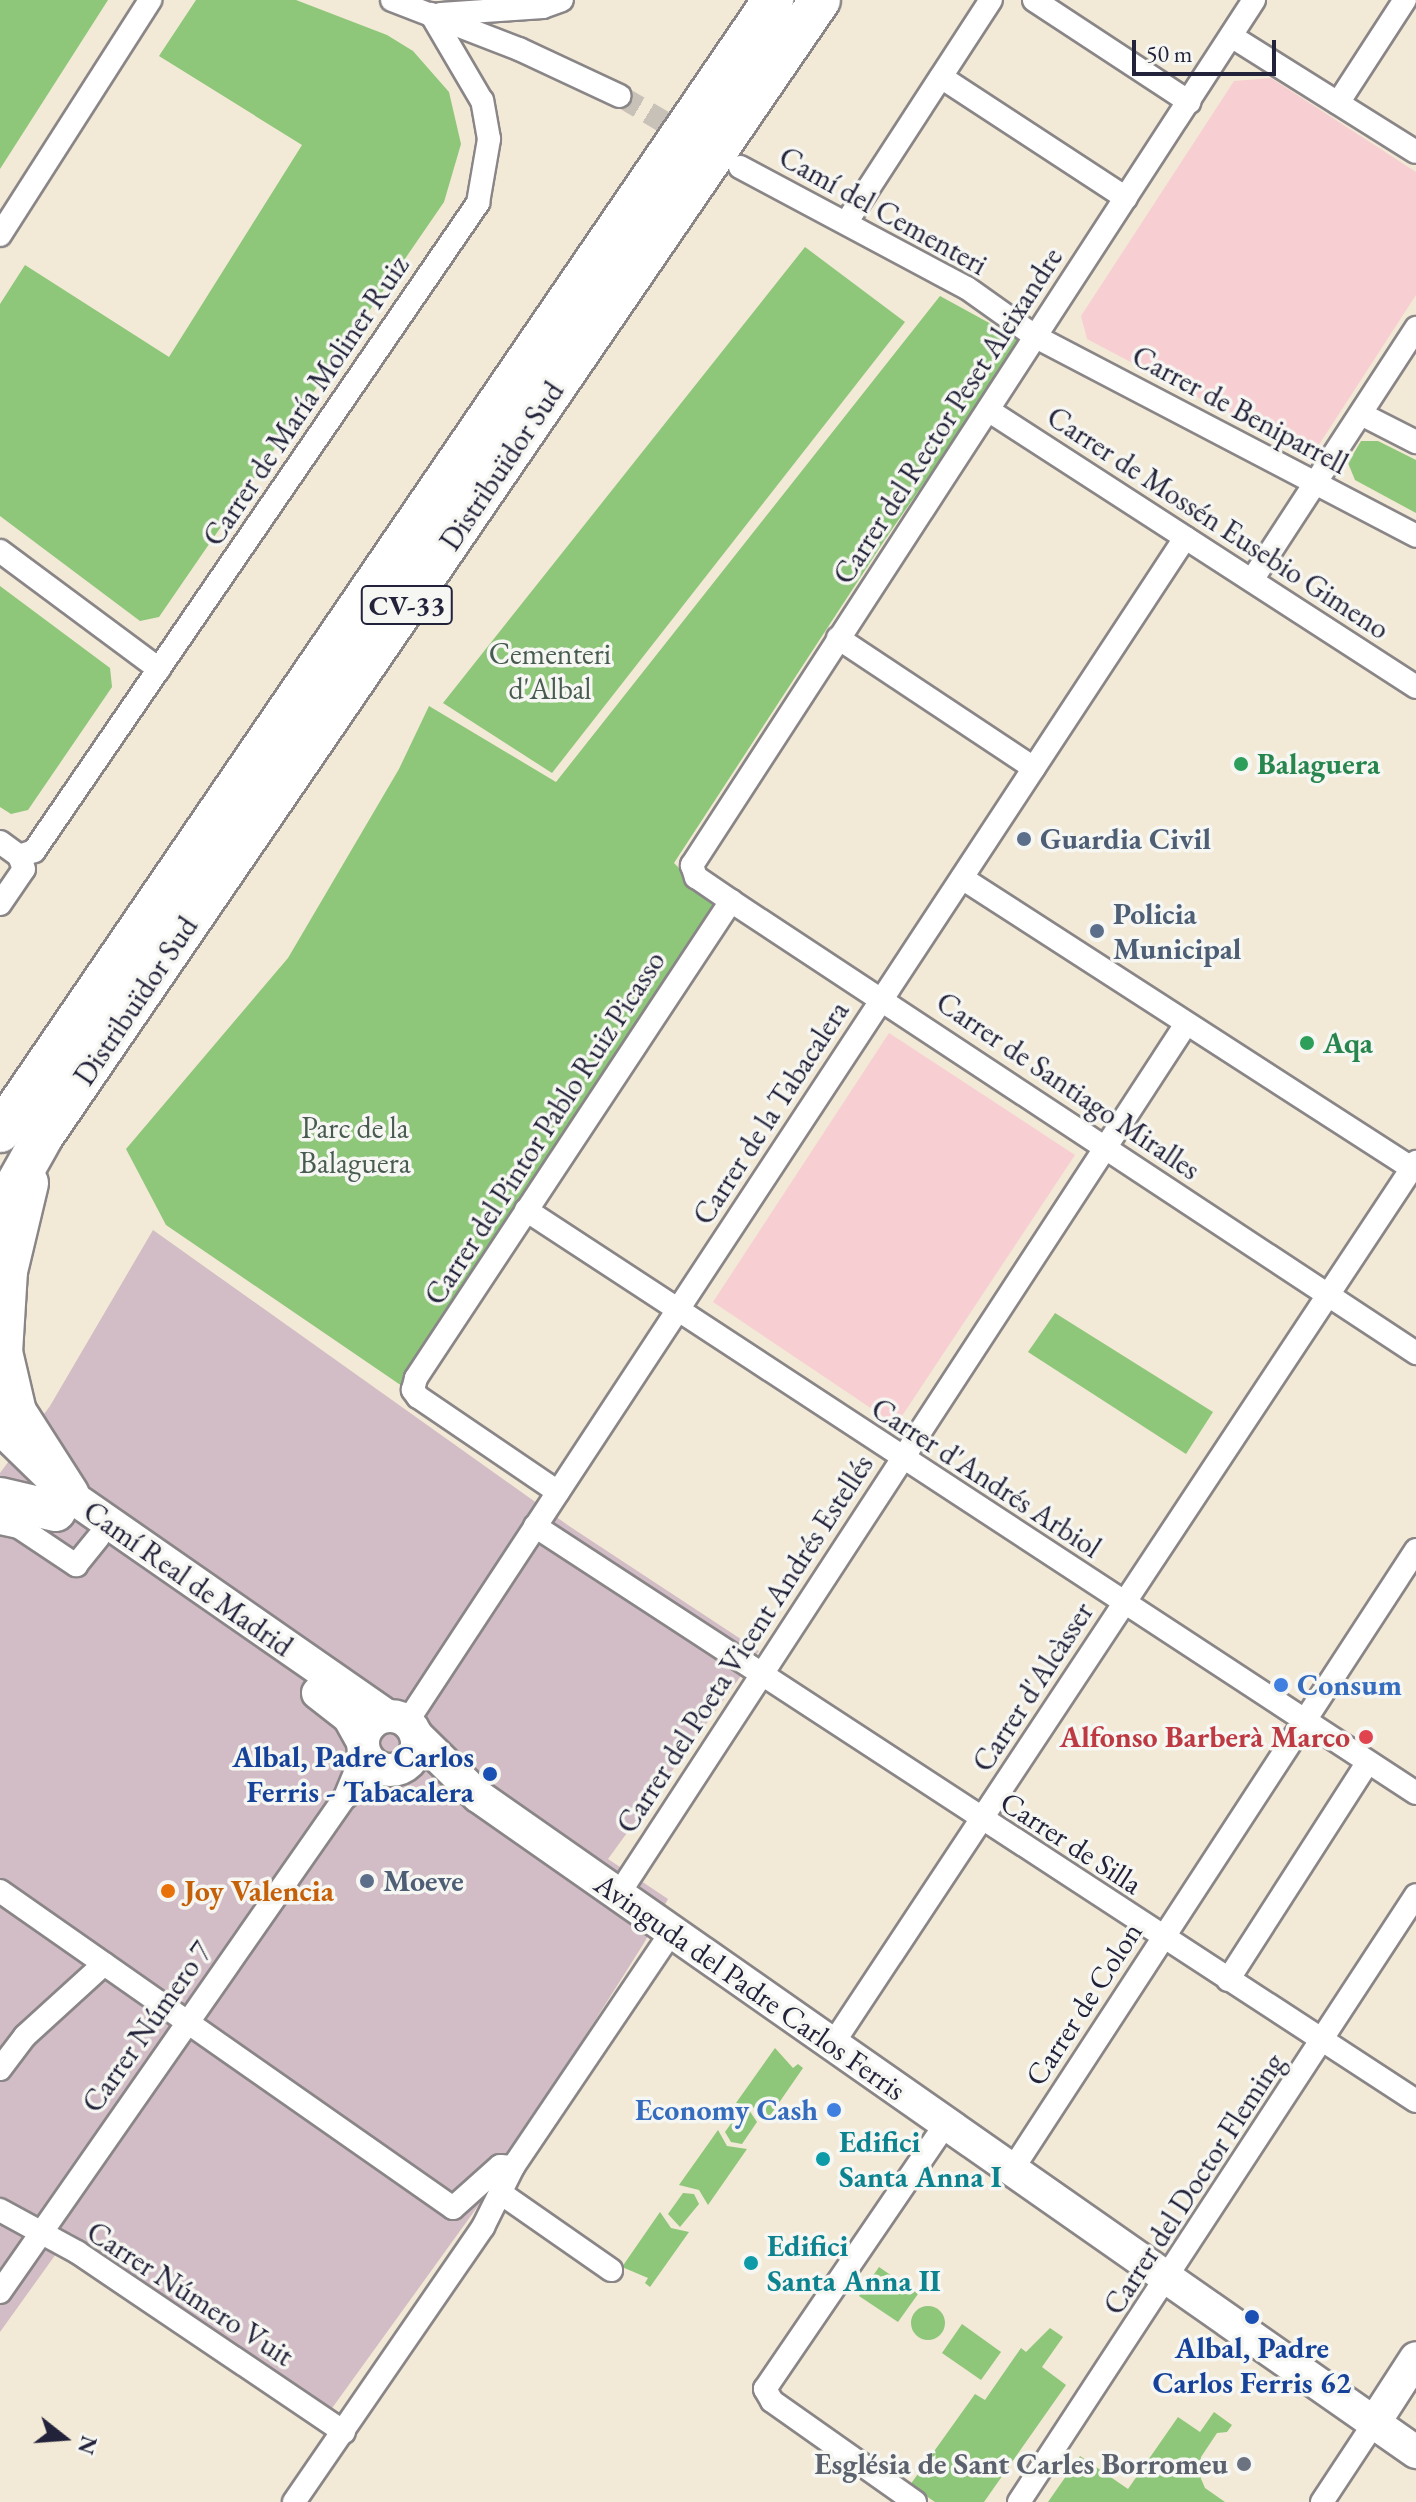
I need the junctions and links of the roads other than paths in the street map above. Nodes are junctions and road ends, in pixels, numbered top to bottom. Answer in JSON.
{"nodes":[{"id":1,"x":150,"y":0,"type":"edge"},
{"id":2,"x":392,"y":0,"type":"edge"},
{"id":3,"x":562,"y":0,"type":"edge"},
{"id":4,"x":773,"y":0,"type":"edge"},
{"id":5,"x":820,"y":0,"type":"edge"},
{"id":6,"x":991,"y":0,"type":"edge"},
{"id":7,"x":1034,"y":0,"type":"edge"},
{"id":8,"x":1405,"y":0,"type":"edge"},
{"id":9,"x":1251,"y":1,"type":"edge"},
{"id":10,"x":431,"y":14,"type":"junction"},
{"id":11,"x":1231,"y":36,"type":"junction"},
{"id":12,"x":941,"y":77,"type":"junction"},
{"id":13,"x":620,"y":96,"type":"tunnel mouth"},
{"id":14,"x":1189,"y":102,"type":"junction"},
{"id":15,"x":1338,"y":103,"type":"junction"},
{"id":16,"x":1416,"y":152,"type":"edge"},
{"id":17,"x":740,"y":167,"type":"dead end"},
{"id":18,"x":1126,"y":198,"type":"junction"},
{"id":19,"x":846,"y":223,"type":"junction"},
{"id":20,"x":0,"y":235,"type":"edge"},
{"id":21,"x":1416,"y":328,"type":"edge"},
{"id":22,"x":1036,"y":337,"type":"junction"},
{"id":23,"x":988,"y":410,"type":"junction"},
{"id":24,"x":1361,"y":414,"type":"junction"},
{"id":25,"x":1416,"y":442,"type":"edge"},
{"id":26,"x":1314,"y":484,"type":"junction"},
{"id":27,"x":1416,"y":536,"type":"edge"},
{"id":28,"x":1185,"y":538,"type":"junction"},
{"id":29,"x":0,"y":551,"type":"edge"},
{"id":30,"x":1252,"y":580,"type":"junction"},
{"id":31,"x":838,"y":638,"type":"junction"},
{"id":32,"x":159,"y":669,"type":"junction"},
{"id":33,"x":1416,"y":687,"type":"edge"},
{"id":34,"x":1034,"y":768,"type":"junction"},
{"id":35,"x":0,"y":842,"type":"edge"},
{"id":36,"x":19,"y":856,"type":"junction"},
{"id":37,"x":692,"y":865,"type":"joint"},
{"id":38,"x":962,"y":878,"type":"junction"},
{"id":39,"x":731,"y":901,"type":"junction"},
{"id":40,"x":0,"y":904,"type":"edge"},
{"id":41,"x":882,"y":999,"type":"junction"},
{"id":42,"x":1186,"y":1024,"type":"junction"},
{"id":43,"x":1,"y":1129,"type":"edge"},
{"id":44,"x":43,"y":1136,"type":"junction"},
{"id":45,"x":1106,"y":1147,"type":"junction"},
{"id":46,"x":1415,"y":1167,"type":"edge"},
{"id":47,"x":526,"y":1210,"type":"junction"},
{"id":48,"x":0,"y":1213,"type":"edge"},
{"id":49,"x":1327,"y":1296,"type":"junction"},
{"id":50,"x":677,"y":1311,"type":"junction"},
{"id":51,"x":1416,"y":1353,"type":"edge"},
{"id":52,"x":0,"y":1428,"type":"edge"},
{"id":53,"x":901,"y":1459,"type":"junction"},
{"id":54,"x":0,"y":1480,"type":"edge"},
{"id":55,"x":558,"y":1492,"type":"junction"},
{"id":56,"x":0,"y":1498,"type":"edge"},
{"id":57,"x":62,"y":1503,"type":"junction"},
{"id":58,"x":0,"y":1523,"type":"edge"},
{"id":59,"x":535,"y":1526,"type":"junction"},
{"id":60,"x":98,"y":1538,"type":"junction"},
{"id":61,"x":1416,"y":1550,"type":"edge"},
{"id":62,"x":1124,"y":1603,"type":"junction"},
{"id":63,"x":759,"y":1675,"type":"junction"},
{"id":64,"x":1304,"y":1722,"type":"junction"},
{"id":65,"x":403,"y":1724,"type":"junction"},
{"id":66,"x":378,"y":1758,"type":"junction"},
{"id":67,"x":1368,"y":1762,"type":"junction"},
{"id":68,"x":1416,"y":1793,"type":"edge"},
{"id":69,"x":478,"y":1796,"type":"junction"},
{"id":70,"x":982,"y":1821,"type":"junction"},
{"id":71,"x":0,"y":1891,"type":"edge"},
{"id":72,"x":618,"y":1895,"type":"junction"},
{"id":73,"x":1416,"y":1895,"type":"edge"},
{"id":74,"x":671,"y":1933,"type":"junction"},
{"id":75,"x":1163,"y":1938,"type":"junction"},
{"id":76,"x":104,"y":1964,"type":"junction"},
{"id":77,"x":1228,"y":1980,"type":"junction"},
{"id":78,"x":186,"y":2023,"type":"junction"},
{"id":79,"x":1323,"y":2041,"type":"junction"},
{"id":80,"x":832,"y":2045,"type":"junction"},
{"id":81,"x":0,"y":2069,"type":"edge"},
{"id":82,"x":1416,"y":2101,"type":"edge"},
{"id":83,"x":946,"y":2124,"type":"junction"},
{"id":84,"x":513,"y":2167,"type":"junction"},
{"id":85,"x":1012,"y":2170,"type":"junction"},
{"id":86,"x":502,"y":2194,"type":"junction"},
{"id":87,"x":0,"y":2210,"type":"edge"},
{"id":88,"x":40,"y":2236,"type":"junction"},
{"id":89,"x":611,"y":2270,"type":"dead end"},
{"id":90,"x":1168,"y":2280,"type":"junction"},
{"id":91,"x":0,"y":2292,"type":"edge"},
{"id":92,"x":1416,"y":2358,"type":"edge"},
{"id":93,"x":1374,"y":2423,"type":"junction"},
{"id":94,"x":344,"y":2432,"type":"junction"},
{"id":95,"x":1416,"y":2452,"type":"edge"},
{"id":96,"x":294,"y":2502,"type":"edge"},
{"id":97,"x":915,"y":2502,"type":"edge"},
{"id":98,"x":1019,"y":2502,"type":"edge"},
{"id":99,"x":1322,"y":2502,"type":"edge"}],
"edges":[{"from":1,"to":20,"type":"street"},
{"from":2,"to":10,"type":"street"},
{"from":3,"to":10,"type":"street"},
{"from":4,"to":43,"type":"highway","name":"Distribuïdor Sud","number":"CV-33"},
{"from":5,"to":44,"type":"highway","name":"Distribuïdor Sud","number":"CV-33"},
{"from":6,"to":12,"type":"street"},
{"from":7,"to":14,"type":"street"},
{"from":8,"to":15,"type":"street"},
{"from":9,"to":11,"type":"street","name":"Carrer del Rector Peset Aleixandre"},
{"from":10,"to":13,"type":"street"},
{"from":10,"to":32,"type":"street","name":"Carrer de María Moliner Ruiz"},
{"from":11,"to":14,"type":"street","name":"Carrer del Rector Peset Aleixandre"},
{"from":11,"to":15,"type":"street"},
{"from":12,"to":18,"type":"street"},
{"from":12,"to":19,"type":"street"},
{"from":14,"to":18,"type":"street","name":"Carrer del Rector Peset Aleixandre"},
{"from":15,"to":16,"type":"street"},
{"from":17,"to":19,"type":"street","name":"Camí del Cementeri"},
{"from":18,"to":22,"type":"street","name":"Carrer del Rector Peset Aleixandre"},
{"from":19,"to":22,"type":"street","name":"Camí del Cementeri"},
{"from":21,"to":24,"type":"street"},
{"from":22,"to":23,"type":"street","name":"Carrer del Rector Peset Aleixandre"},
{"from":22,"to":26,"type":"street","name":"Carrer de Beniparrell"},
{"from":23,"to":28,"type":"street","name":"Carrer de Mossén Eusebio Gimeno"},
{"from":23,"to":31,"type":"street","name":"Carrer del Rector Peset Aleixandre"},
{"from":24,"to":25,"type":"street"},
{"from":24,"to":26,"type":"street"},
{"from":26,"to":27,"type":"street","name":"Carrer de Beniparrell"},
{"from":26,"to":30,"type":"street"},
{"from":28,"to":30,"type":"street","name":"Carrer de Mossén Eusebio Gimeno"},
{"from":28,"to":34,"type":"street","name":"Carrer de la Tabacalera"},
{"from":29,"to":32,"type":"street"},
{"from":30,"to":33,"type":"street","name":"Carrer de Mossén Eusebio Gimeno"},
{"from":31,"to":34,"type":"street"},
{"from":31,"to":37,"type":"street","name":"Carrer del Rector Peset Aleixandre"},
{"from":32,"to":36,"type":"street","name":"Carrer de María Moliner Ruiz"},
{"from":34,"to":38,"type":"street","name":"Carrer de la Tabacalera"},
{"from":35,"to":36,"type":"street"},
{"from":36,"to":40,"type":"street"},
{"from":37,"to":39,"type":"street","name":"Carrer de Santiago Miralles"},
{"from":38,"to":41,"type":"street","name":"Carrer de la Tabacalera"},
{"from":38,"to":42,"type":"street"},
{"from":39,"to":41,"type":"street","name":"Carrer de Santiago Miralles"},
{"from":39,"to":47,"type":"street","name":"Carrer del Pintor Pablo Ruiz Picasso"},
{"from":41,"to":45,"type":"street","name":"Carrer de Santiago Miralles"},
{"from":41,"to":50,"type":"street","name":"Carrer de la Tabacalera"},
{"from":42,"to":45,"type":"street","name":"Carrer del Poeta Vicent Andrés Estellés"},
{"from":42,"to":46,"type":"street"},
{"from":44,"to":48,"type":"highway","name":"Distribuïdor Sud","number":"CV-33"},
{"from":44,"to":57,"type":"highway"},
{"from":45,"to":49,"type":"street","name":"Carrer de Santiago Miralles"},
{"from":45,"to":53,"type":"street","name":"Carrer del Poeta Vicent Andrés Estellés"},
{"from":46,"to":49,"type":"street","name":"Carrer d'Alcàsser"},
{"from":47,"to":50,"type":"street","name":"Carrer d'Andrés Arbiol"},
{"from":47,"to":55,"type":"street","name":"Carrer del Pintor Pablo Ruiz Picasso"},
{"from":49,"to":51,"type":"street","name":"Carrer de Santiago Miralles"},
{"from":49,"to":62,"type":"street","name":"Carrer d'Alcàsser"},
{"from":50,"to":53,"type":"street","name":"Carrer d'Andrés Arbiol"},
{"from":50,"to":55,"type":"street","name":"Carrer de la Tabacalera"},
{"from":52,"to":57,"type":"street","name":"Camí Real de Madrid"},
{"from":53,"to":62,"type":"street","name":"Carrer d'Andrés Arbiol"},
{"from":53,"to":63,"type":"street","name":"Carrer del Poeta Vicent Andrés Estellés"},
{"from":54,"to":57,"type":"street","name":"Camí Real de Madrid"},
{"from":55,"to":59,"type":"street","name":"Carrer de la Tabacalera"},
{"from":56,"to":57,"type":"highway"},
{"from":57,"to":60,"type":"street","name":"Camí Real de Madrid"},
{"from":57,"to":65,"type":"street","name":"Camí Real de Madrid"},
{"from":58,"to":60,"type":"street"},
{"from":59,"to":63,"type":"street","name":"Carrer de Silla"},
{"from":59,"to":65,"type":"street","name":"Carrer de la Tabacalera"},
{"from":60,"to":66,"type":"street","name":"Camí Real de Madrid"},
{"from":61,"to":64,"type":"street","name":"Carrer de Colon"},
{"from":62,"to":64,"type":"street","name":"Carrer d'Andrés Arbiol"},
{"from":62,"to":70,"type":"street","name":"Carrer d'Alcàsser"},
{"from":63,"to":70,"type":"street","name":"Carrer de Silla"},
{"from":63,"to":72,"type":"street","name":"Carrer del Poeta Vicent Andrés Estellés"},
{"from":64,"to":67,"type":"street","name":"Carrer d'Andrés Arbiol"},
{"from":64,"to":75,"type":"street","name":"Carrer de Colon"},
{"from":65,"to":66,"type":"street"},
{"from":65,"to":66,"type":"street"},
{"from":65,"to":69,"type":"street","name":"Avinguda del Padre Carlos Ferris"},
{"from":66,"to":69,"type":"street","name":"Avinguda del Padre Carlos Ferris"},
{"from":66,"to":78,"type":"street","name":"Carrer Número 7"},
{"from":67,"to":68,"type":"street","name":"Carrer d'Andrés Arbiol"},
{"from":67,"to":77,"type":"street"},
{"from":69,"to":72,"type":"street","name":"Avinguda del Padre Carlos Ferris"},
{"from":70,"to":75,"type":"street","name":"Carrer de Silla"},
{"from":70,"to":80,"type":"street","name":"Carrer d'Alcàsser"},
{"from":71,"to":76,"type":"street"},
{"from":72,"to":74,"type":"street","name":"Avinguda del Padre Carlos Ferris"},
{"from":73,"to":79,"type":"street","name":"Carrer del Doctor Fleming"},
{"from":74,"to":80,"type":"street","name":"Avinguda del Padre Carlos Ferris"},
{"from":74,"to":84,"type":"street"},
{"from":75,"to":77,"type":"street","name":"Carrer de Silla"},
{"from":75,"to":85,"type":"street","name":"Carrer de Colon"},
{"from":76,"to":78,"type":"street"},
{"from":76,"to":81,"type":"street"},
{"from":77,"to":79,"type":"street","name":"Carrer de Silla"},
{"from":78,"to":84,"type":"street"},
{"from":78,"to":88,"type":"street","name":"Carrer Número 7"},
{"from":79,"to":82,"type":"street","name":"Carrer de Silla"},
{"from":79,"to":90,"type":"street","name":"Carrer del Doctor Fleming"},
{"from":80,"to":83,"type":"street","name":"Avinguda del Padre Carlos Ferris"},
{"from":83,"to":85,"type":"street","name":"Avinguda del Padre Carlos Ferris"},
{"from":83,"to":97,"type":"street"},
{"from":84,"to":86,"type":"street"},
{"from":85,"to":90,"type":"street","name":"Avinguda del Padre Carlos Ferris"},
{"from":86,"to":89,"type":"street"},
{"from":86,"to":94,"type":"street"},
{"from":87,"to":88,"type":"street","name":"Carrer Número Vuit"},
{"from":88,"to":91,"type":"street","name":"Carrer Número 7"},
{"from":88,"to":94,"type":"street","name":"Carrer Número Vuit"},
{"from":90,"to":93,"type":"street","name":"Avinguda del Padre Carlos Ferris"},
{"from":90,"to":98,"type":"street","name":"Carrer del Doctor Fleming"},
{"from":92,"to":93,"type":"street"},
{"from":93,"to":95,"type":"street","name":"Avinguda del Padre Carlos Ferris"},
{"from":93,"to":99,"type":"street"},
{"from":94,"to":96,"type":"street"}]}
